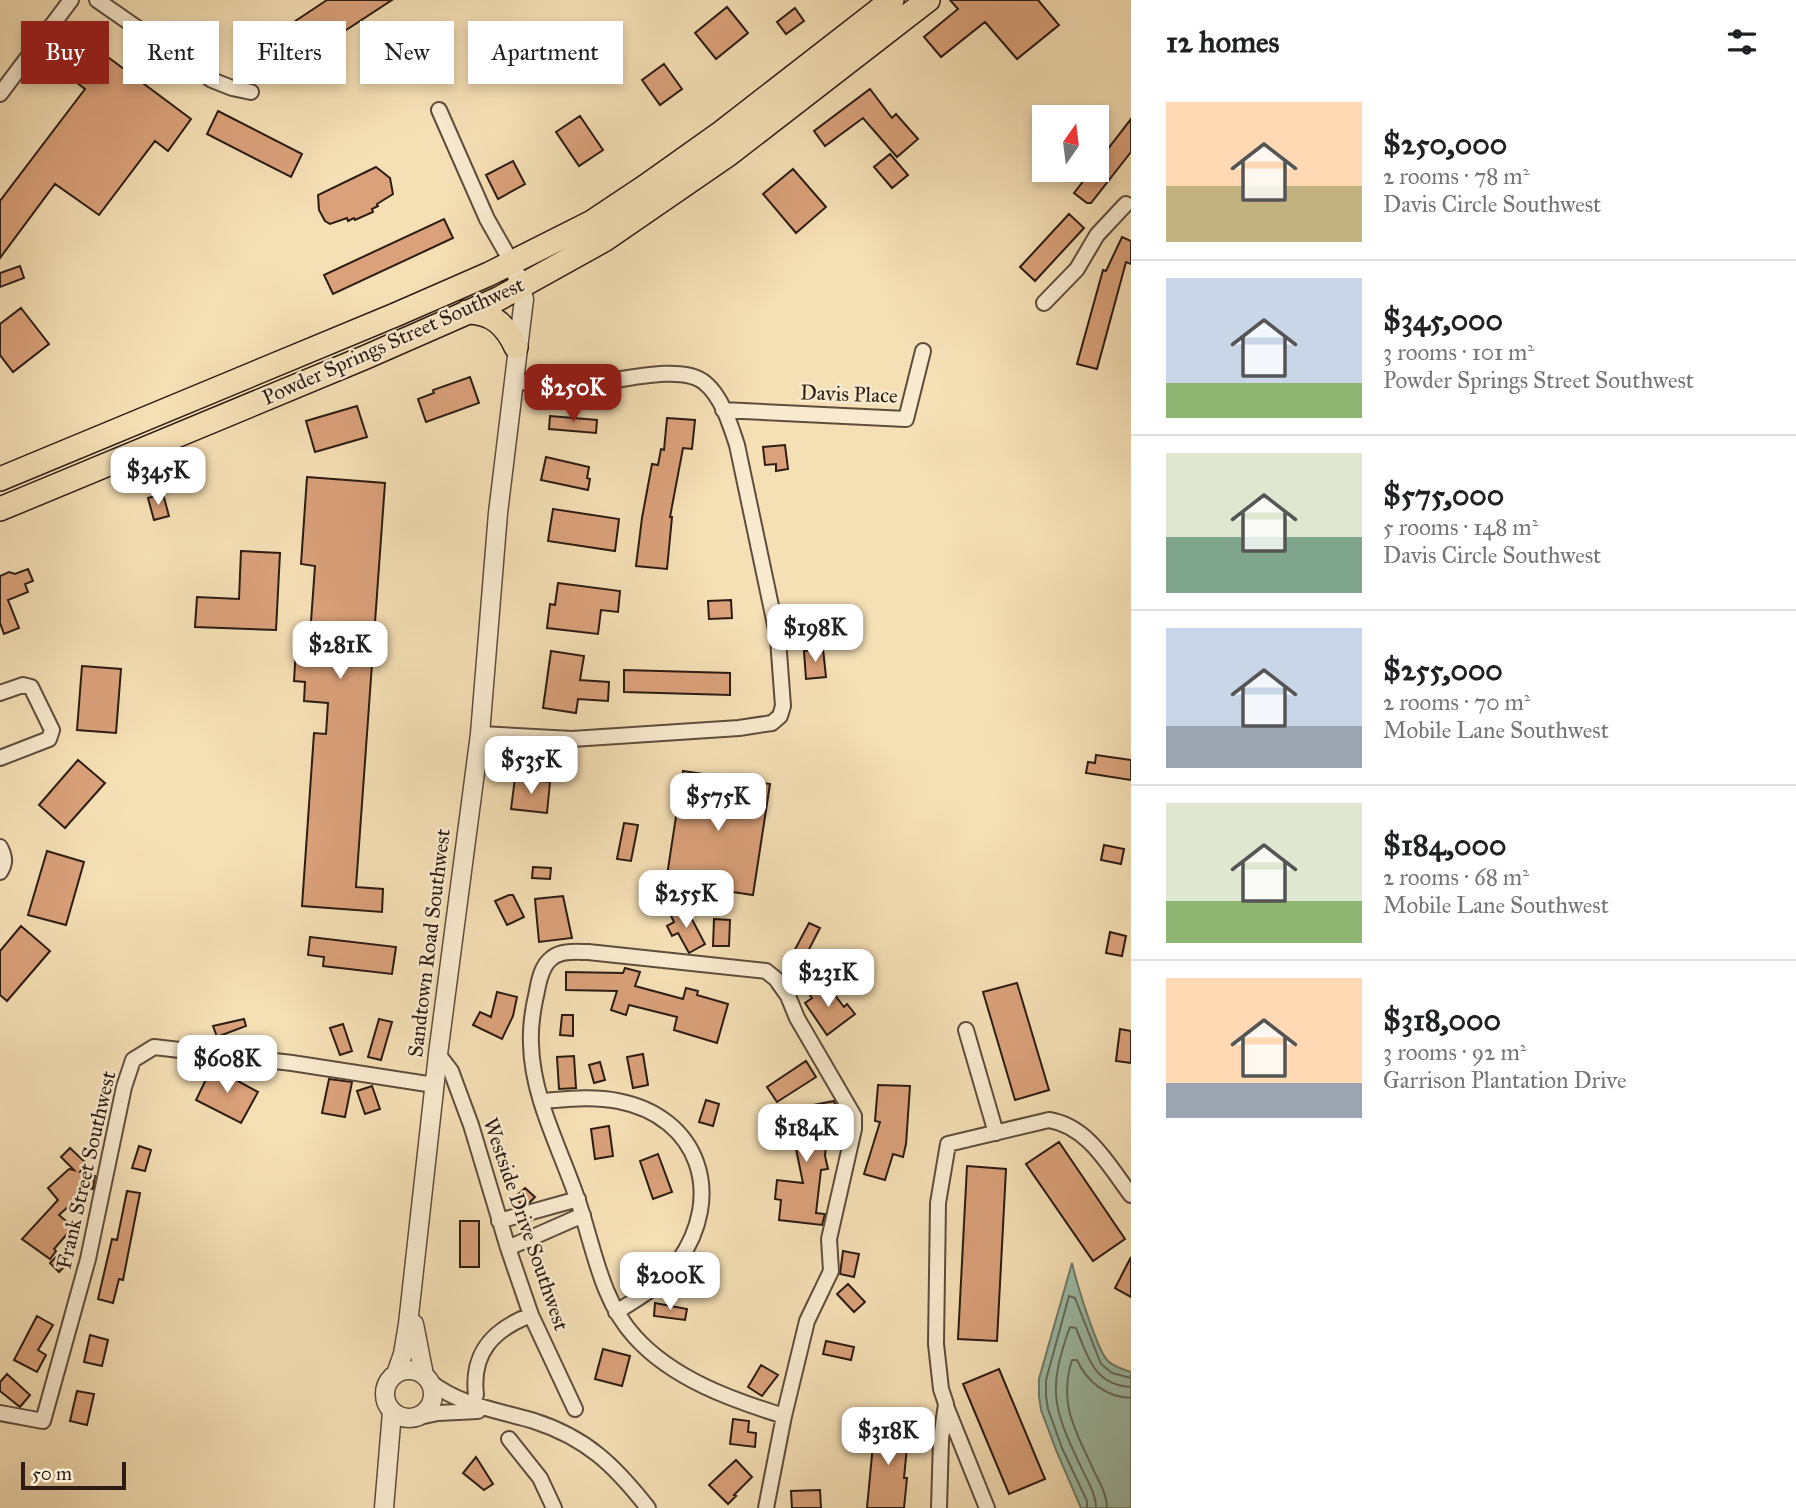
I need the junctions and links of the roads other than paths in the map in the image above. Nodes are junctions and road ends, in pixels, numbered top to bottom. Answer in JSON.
{"nodes":[{"id":1,"x":71,"y":0,"type":"edge"},
{"id":2,"x":97,"y":0,"type":"edge"},
{"id":3,"x":892,"y":0,"type":"edge"},
{"id":4,"x":928,"y":0,"type":"edge"},
{"id":5,"x":251,"y":92,"type":"dead end"},
{"id":6,"x":0,"y":94,"type":"edge"},
{"id":7,"x":439,"y":110,"type":"dead end"},
{"id":8,"x":1130,"y":203,"type":"edge"},
{"id":9,"x":512,"y":263,"type":"junction"},
{"id":10,"x":520,"y":286,"type":"junction"},
{"id":11,"x":1044,"y":303,"type":"dead end"},
{"id":12,"x":467,"y":312,"type":"junction"},
{"id":13,"x":516,"y":347,"type":"junction"},
{"id":14,"x":923,"y":351,"type":"dead end"},
{"id":15,"x":513,"y":381,"type":"junction"},
{"id":16,"x":723,"y":410,"type":"junction"},
{"id":17,"x":0,"y":479,"type":"edge"},
{"id":18,"x":0,"y":509,"type":"edge"},
{"id":19,"x":0,"y":693,"type":"edge"},
{"id":20,"x":480,"y":734,"type":"junction"},
{"id":21,"x":0,"y":758,"type":"edge"},
{"id":22,"x":0,"y":847,"type":"edge"},
{"id":23,"x":0,"y":872,"type":"edge"},
{"id":24,"x":966,"y":1030,"type":"dead end"},
{"id":25,"x":438,"y":1054,"type":"junction"},
{"id":26,"x":434,"y":1085,"type":"junction"},
{"id":27,"x":542,"y":1101,"type":"junction"},
{"id":28,"x":996,"y":1133,"type":"junction"},
{"id":29,"x":1131,"y":1195,"type":"edge"},
{"id":30,"x":578,"y":1199,"type":"junction"},
{"id":31,"x":583,"y":1215,"type":"junction"},
{"id":32,"x":499,"y":1222,"type":"junction"},
{"id":33,"x":508,"y":1248,"type":"junction"},
{"id":34,"x":410,"y":1296,"type":"junction"},
{"id":35,"x":616,"y":1312,"type":"junction"},
{"id":36,"x":531,"y":1315,"type":"junction"},
{"id":37,"x":396,"y":1374,"type":"junction"},
{"id":38,"x":426,"y":1378,"type":"junction"},
{"id":39,"x":476,"y":1395,"type":"dead end"},
{"id":40,"x":946,"y":1404,"type":"junction"},
{"id":41,"x":575,"y":1409,"type":"dead end"},
{"id":42,"x":392,"y":1412,"type":"junction"},
{"id":43,"x":494,"y":1412,"type":"junction"},
{"id":44,"x":0,"y":1413,"type":"edge"},
{"id":45,"x":784,"y":1416,"type":"junction"},
{"id":46,"x":415,"y":1418,"type":"junction"},
{"id":47,"x":509,"y":1439,"type":"dead end"},
{"id":48,"x":385,"y":1504,"type":"edge"},
{"id":49,"x":554,"y":1508,"type":"edge"},
{"id":50,"x":648,"y":1508,"type":"edge"},
{"id":51,"x":766,"y":1508,"type":"edge"},
{"id":52,"x":939,"y":1508,"type":"edge"},
{"id":53,"x":987,"y":1508,"type":"edge"}],
"edges":[{"from":1,"to":6,"type":"street"},
{"from":2,"to":5,"type":"street"},
{"from":3,"to":9,"type":"main road","name":"Powder Springs Street Southwest"},
{"from":4,"to":10,"type":"main road","name":"Powder Springs Street Southwest"},
{"from":7,"to":9,"type":"street"},
{"from":8,"to":11,"type":"street"},
{"from":9,"to":10,"type":"street","name":"Sandtown Road Southwest"},
{"from":9,"to":17,"type":"main road","name":"Powder Springs Street Southwest"},
{"from":10,"to":12,"type":"main road","name":"Powder Springs Street Southwest"},
{"from":10,"to":13,"type":"street","name":"Sandtown Road Southwest"},
{"from":12,"to":13,"type":"main road"},
{"from":12,"to":18,"type":"main road","name":"Powder Springs Street Southwest"},
{"from":13,"to":15,"type":"street","name":"Sandtown Road Southwest"},
{"from":14,"to":16,"type":"street","name":"Davis Place"},
{"from":15,"to":16,"type":"street"},
{"from":15,"to":20,"type":"street","name":"Sandtown Road Southwest"},
{"from":16,"to":20,"type":"street"},
{"from":19,"to":21,"type":"street"},
{"from":20,"to":25,"type":"street","name":"Sandtown Road Southwest"},
{"from":22,"to":23,"type":"street"},
{"from":24,"to":28,"type":"street"},
{"from":25,"to":26,"type":"street","name":"Sandtown Road Southwest"},
{"from":25,"to":32,"type":"street","name":"Westside Drive Southwest"},
{"from":26,"to":34,"type":"street","name":"Sandtown Road Southwest"},
{"from":26,"to":44,"type":"street","name":"Frank Street Southwest"},
{"from":27,"to":30,"type":"street"},
{"from":27,"to":35,"type":"street"},
{"from":27,"to":45,"type":"street"},
{"from":28,"to":29,"type":"street"},
{"from":28,"to":40,"type":"street"},
{"from":30,"to":31,"type":"street"},
{"from":30,"to":32,"type":"street"},
{"from":31,"to":33,"type":"street"},
{"from":31,"to":35,"type":"street"},
{"from":32,"to":33,"type":"street","name":"Westside Drive Southwest"},
{"from":33,"to":36,"type":"street","name":"Westside Drive Southwest"},
{"from":34,"to":37,"type":"street","name":"Sandtown Road Southwest"},
{"from":34,"to":38,"type":"street","name":"Sandtown Road Southwest"},
{"from":35,"to":45,"type":"street"},
{"from":36,"to":39,"type":"street"},
{"from":36,"to":41,"type":"street","name":"Westside Drive Southwest"},
{"from":37,"to":38,"type":"street"},
{"from":37,"to":42,"type":"street"},
{"from":38,"to":43,"type":"street"},
{"from":38,"to":46,"type":"street"},
{"from":40,"to":52,"type":"street"},
{"from":40,"to":53,"type":"street"},
{"from":42,"to":46,"type":"street"},
{"from":42,"to":48,"type":"street"},
{"from":43,"to":46,"type":"street"},
{"from":43,"to":50,"type":"street"},
{"from":45,"to":51,"type":"street"},
{"from":46,"to":48,"type":"street"},
{"from":47,"to":49,"type":"street"}]}
